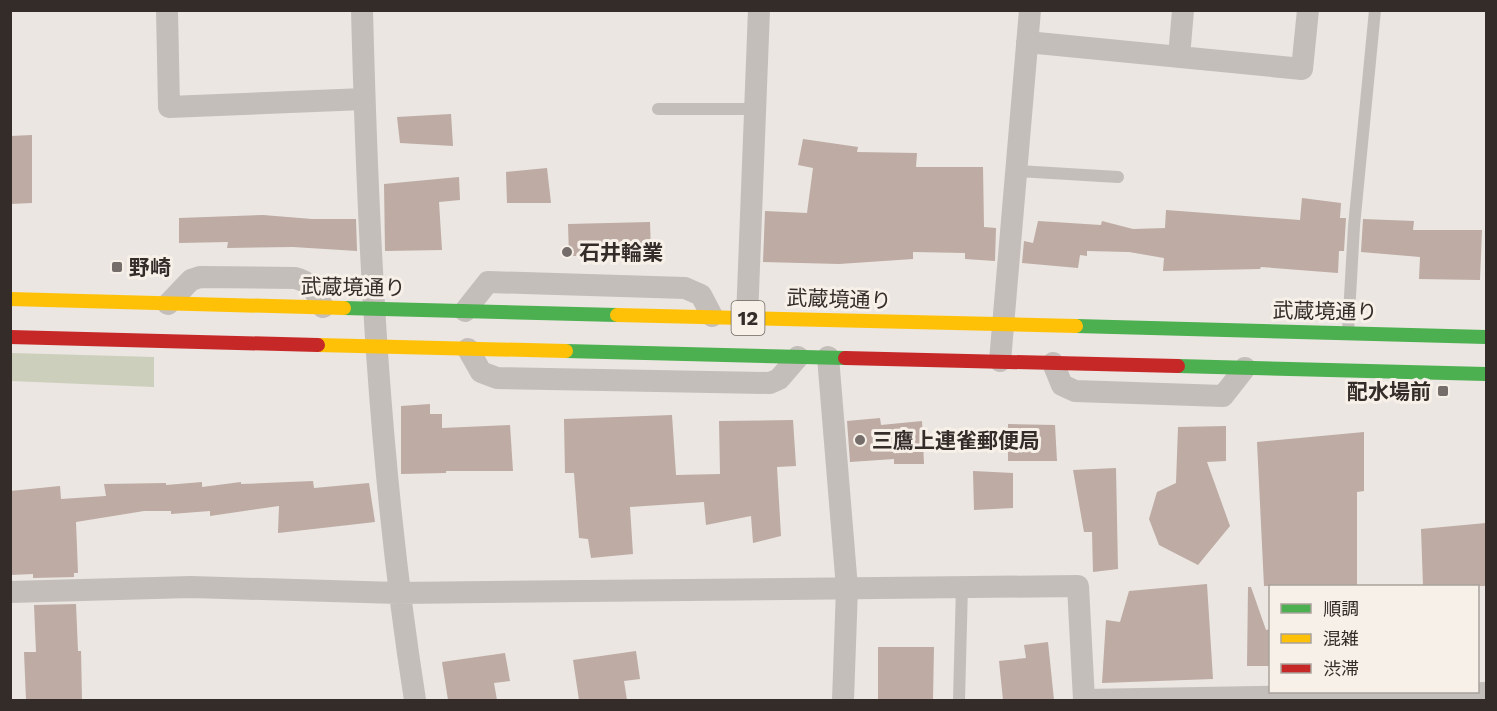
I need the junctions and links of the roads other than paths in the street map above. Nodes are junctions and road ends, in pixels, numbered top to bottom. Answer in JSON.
{"nodes":[{"id":1,"x":167,"y":10,"type":"edge"},
{"id":2,"x":362,"y":10,"type":"edge"},
{"id":3,"x":759,"y":10,"type":"edge"},
{"id":4,"x":1030,"y":10,"type":"edge"},
{"id":5,"x":1183,"y":10,"type":"edge"},
{"id":6,"x":1308,"y":10,"type":"edge"},
{"id":7,"x":1375,"y":10,"type":"edge"},
{"id":8,"x":1027,"y":42,"type":"junction"},
{"id":9,"x":1179,"y":57,"type":"junction"},
{"id":10,"x":364,"y":99,"type":"junction"},
{"id":11,"x":755,"y":109,"type":"junction"},
{"id":12,"x":658,"y":110,"type":"dead end"},
{"id":13,"x":1018,"y":171,"type":"junction"},
{"id":14,"x":1118,"y":177,"type":"dead end"},
{"id":15,"x":10,"y":299,"type":"edge"},
{"id":16,"x":168,"y":304,"type":"joint"},
{"id":17,"x":323,"y":308,"type":"joint"},
{"id":18,"x":373,"y":308,"type":"junction"},
{"id":19,"x":465,"y":311,"type":"joint"},
{"id":20,"x":712,"y":316,"type":"joint"},
{"id":21,"x":747,"y":318,"type":"junction"},
{"id":22,"x":1005,"y":325,"type":"junction"},
{"id":23,"x":1348,"y":333,"type":"junction"},
{"id":24,"x":1390,"y":334,"type":"junction"},
{"id":25,"x":10,"y":337,"type":"edge"},
{"id":26,"x":1486,"y":337,"type":"edge"},
{"id":27,"x":377,"y":346,"type":"junction"},
{"id":28,"x":468,"y":349,"type":"joint"},
{"id":29,"x":1432,"y":352,"type":"dead end"},
{"id":30,"x":798,"y":357,"type":"joint"},
{"id":31,"x":828,"y":357,"type":"junction"},
{"id":32,"x":1000,"y":361,"type":"junction"},
{"id":33,"x":1053,"y":363,"type":"joint"},
{"id":34,"x":1485,"y":367,"type":"edge"},
{"id":35,"x":1245,"y":368,"type":"joint"},
{"id":36,"x":962,"y":586,"type":"junction"},
{"id":37,"x":847,"y":588,"type":"junction"},
{"id":38,"x":10,"y":592,"type":"edge"},
{"id":39,"x":398,"y":593,"type":"junction"},
{"id":40,"x":1479,"y":696,"type":"edge"},
{"id":41,"x":415,"y":700,"type":"edge"},
{"id":42,"x":843,"y":700,"type":"edge"},
{"id":43,"x":959,"y":700,"type":"edge"},
{"id":44,"x":1084,"y":700,"type":"edge"}],
"edges":[{"from":1,"to":10,"type":"street"},
{"from":2,"to":10,"type":"street"},
{"from":3,"to":11,"type":"street"},
{"from":4,"to":8,"type":"street"},
{"from":5,"to":9,"type":"street"},
{"from":6,"to":9,"type":"street"},
{"from":7,"to":23,"type":"lane"},
{"from":8,"to":9,"type":"street"},
{"from":8,"to":13,"type":"street"},
{"from":10,"to":18,"type":"street"},
{"from":11,"to":12,"type":"lane"},
{"from":11,"to":21,"type":"street"},
{"from":13,"to":14,"type":"lane"},
{"from":13,"to":22,"type":"street"},
{"from":15,"to":16,"type":"main road"},
{"from":16,"to":17,"type":"street"},
{"from":17,"to":18,"type":"main road","name":"武蔵境通り"},
{"from":18,"to":19,"type":"main road","name":"武蔵境通り"},
{"from":18,"to":27,"type":"street"},
{"from":19,"to":20,"type":"street"},
{"from":20,"to":21,"type":"main road","name":"武蔵境通り","number":"12"},
{"from":21,"to":22,"type":"main road","name":"武蔵境通り","number":"12"},
{"from":22,"to":23,"type":"main road","name":"武蔵境通り","number":"12"},
{"from":22,"to":32,"type":"street"},
{"from":23,"to":24,"type":"main road","name":"武蔵境通り","number":"12"},
{"from":24,"to":26,"type":"main road","name":"武蔵境通り","number":"12"},
{"from":24,"to":29,"type":"main road"},
{"from":25,"to":27,"type":"main road"},
{"from":27,"to":28,"type":"main road"},
{"from":27,"to":39,"type":"street"},
{"from":28,"to":30,"type":"street"},
{"from":30,"to":31,"type":"main road"},
{"from":31,"to":32,"type":"main road"},
{"from":31,"to":37,"type":"street"},
{"from":32,"to":33,"type":"main road"},
{"from":33,"to":35,"type":"street"},
{"from":34,"to":35,"type":"main road"},
{"from":36,"to":37,"type":"street"},
{"from":36,"to":43,"type":"lane"},
{"from":36,"to":44,"type":"street"},
{"from":37,"to":39,"type":"street"},
{"from":37,"to":42,"type":"street"},
{"from":38,"to":39,"type":"street"},
{"from":39,"to":41,"type":"street"},
{"from":40,"to":44,"type":"street"}]}
